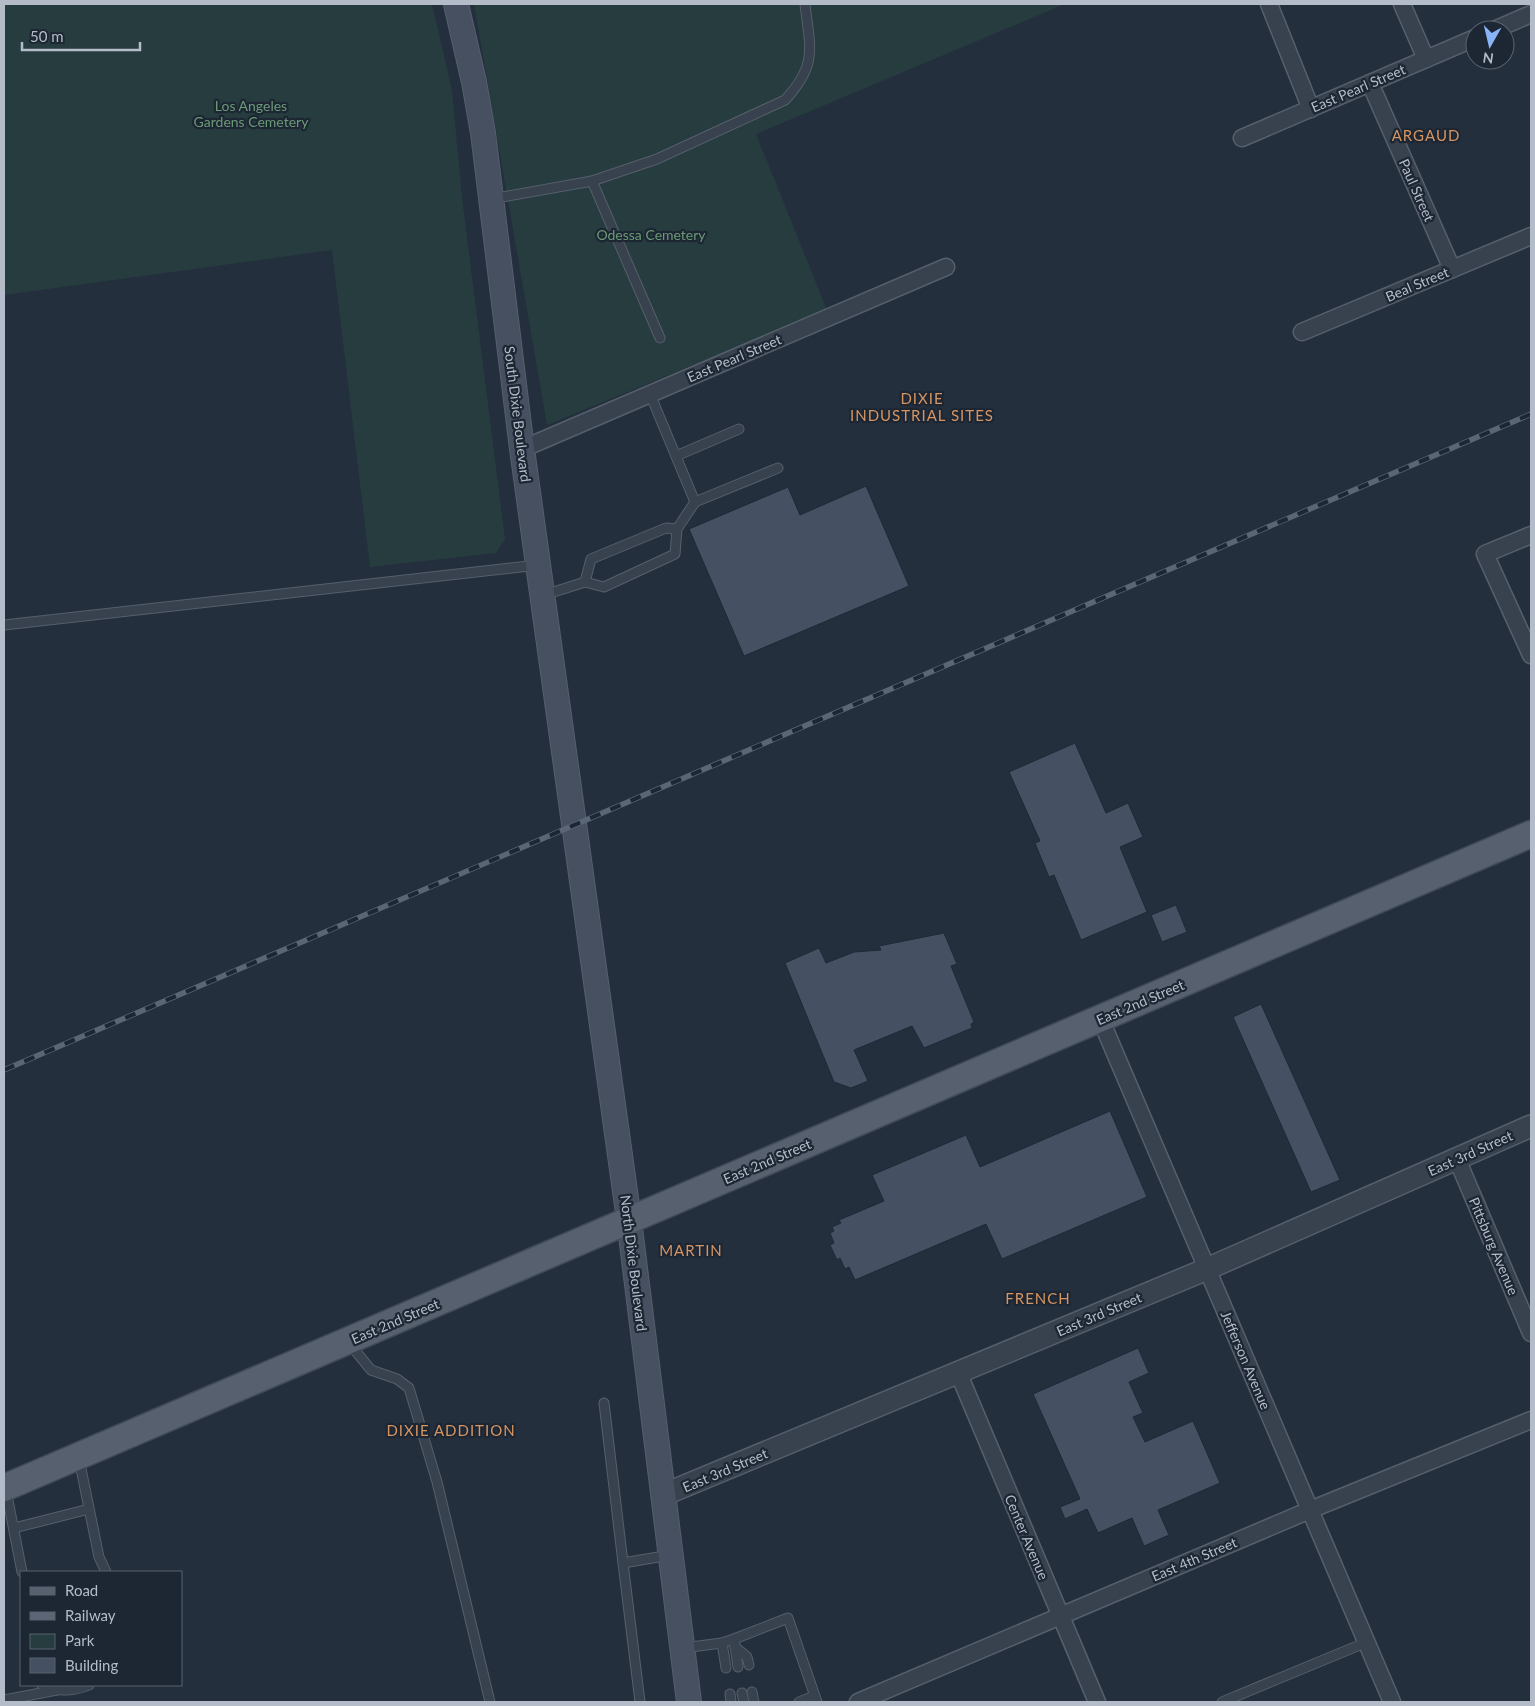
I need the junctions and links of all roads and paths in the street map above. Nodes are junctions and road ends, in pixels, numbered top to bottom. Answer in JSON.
{"nodes":[{"id":1,"x":456,"y":4,"type":"edge"},
{"id":2,"x":805,"y":4,"type":"edge"},
{"id":3,"x":1269,"y":4,"type":"edge"},
{"id":4,"x":1402,"y":4,"type":"edge"},
{"id":5,"x":1531,"y":14,"type":"edge"},
{"id":6,"x":1515,"y":21,"type":"edge"},
{"id":7,"x":1465,"y":42,"type":"edge"},
{"id":8,"x":1426,"y":59,"type":"junction"},
{"id":9,"x":1370,"y":83,"type":"junction"},
{"id":10,"x":1311,"y":109,"type":"junction"},
{"id":11,"x":1242,"y":138,"type":"dead end"},
{"id":12,"x":592,"y":181,"type":"junction"},
{"id":13,"x":491,"y":199,"type":"junction"},
{"id":14,"x":1531,"y":236,"type":"edge"},
{"id":15,"x":946,"y":267,"type":"dead end"},
{"id":16,"x":1452,"y":269,"type":"junction"},
{"id":17,"x":1302,"y":332,"type":"dead end"},
{"id":18,"x":660,"y":338,"type":"dead end"},
{"id":19,"x":650,"y":394,"type":"junction"},
{"id":20,"x":739,"y":429,"type":"dead end"},
{"id":21,"x":522,"y":449,"type":"junction"},
{"id":22,"x":676,"y":456,"type":"junction"},
{"id":23,"x":778,"y":468,"type":"dead end"},
{"id":24,"x":695,"y":502,"type":"junction"},
{"id":25,"x":677,"y":529,"type":"junction"},
{"id":26,"x":1531,"y":535,"type":"edge"},
{"id":27,"x":538,"y":565,"type":"junction"},
{"id":28,"x":584,"y":582,"type":"junction"},
{"id":29,"x":542,"y":596,"type":"junction"},
{"id":30,"x":4,"y":625,"type":"edge"},
{"id":31,"x":1531,"y":655,"type":"edge"},
{"id":32,"x":575,"y":825,"type":"joint"},
{"id":33,"x":1531,"y":834,"type":"edge"},
{"id":34,"x":1100,"y":1018,"type":"junction"},
{"id":35,"x":1531,"y":1126,"type":"edge"},
{"id":36,"x":1457,"y":1159,"type":"junction"},
{"id":37,"x":629,"y":1220,"type":"junction"},
{"id":38,"x":1207,"y":1269,"type":"junction"},
{"id":39,"x":1531,"y":1333,"type":"edge"},
{"id":40,"x":347,"y":1341,"type":"junction"},
{"id":41,"x":958,"y":1372,"type":"junction"},
{"id":42,"x":604,"y":1403,"type":"dead end"},
{"id":43,"x":1531,"y":1420,"type":"edge"},
{"id":44,"x":79,"y":1456,"type":"junction"},
{"id":45,"x":5,"y":1488,"type":"edge"},
{"id":46,"x":663,"y":1496,"type":"junction"},
{"id":47,"x":90,"y":1508,"type":"junction"},
{"id":48,"x":1310,"y":1510,"type":"junction"},
{"id":49,"x":14,"y":1528,"type":"junction"},
{"id":50,"x":670,"y":1554,"type":"junction"},
{"id":51,"x":623,"y":1562,"type":"junction"},
{"id":52,"x":22,"y":1571,"type":"edge"},
{"id":53,"x":106,"y":1571,"type":"edge"},
{"id":54,"x":1060,"y":1616,"type":"junction"},
{"id":55,"x":1367,"y":1642,"type":"junction"},
{"id":56,"x":722,"y":1643,"type":"junction"},
{"id":57,"x":734,"y":1643,"type":"junction"},
{"id":58,"x":682,"y":1648,"type":"junction"},
{"id":59,"x":749,"y":1665,"type":"dead end"},
{"id":60,"x":738,"y":1667,"type":"dead end"},
{"id":61,"x":726,"y":1668,"type":"dead end"},
{"id":62,"x":45,"y":1686,"type":"edge"},
{"id":63,"x":87,"y":1686,"type":"edge"},
{"id":64,"x":57,"y":1690,"type":"junction"},
{"id":65,"x":752,"y":1692,"type":"dead end"},
{"id":66,"x":816,"y":1699,"type":"edge"},
{"id":67,"x":4,"y":1700,"type":"edge"},
{"id":68,"x":490,"y":1702,"type":"edge"},
{"id":69,"x":640,"y":1702,"type":"edge"},
{"id":70,"x":689,"y":1702,"type":"edge"},
{"id":71,"x":754,"y":1702,"type":"edge"},
{"id":72,"x":799,"y":1702,"type":"edge"},
{"id":73,"x":858,"y":1702,"type":"edge"},
{"id":74,"x":1097,"y":1702,"type":"edge"},
{"id":75,"x":1222,"y":1702,"type":"edge"},
{"id":76,"x":1392,"y":1702,"type":"edge"}],
"edges":[{"from":1,"to":13,"type":"main road","name":"South Dixie Boulevard"},
{"from":2,"to":12,"type":"lane"},
{"from":3,"to":10,"type":"street"},
{"from":4,"to":8,"type":"street"},
{"from":5,"to":6,"type":"street"},
{"from":7,"to":8,"type":"street","name":"East Pearl Street"},
{"from":8,"to":9,"type":"street","name":"East Pearl Street"},
{"from":9,"to":10,"type":"street","name":"East Pearl Street"},
{"from":9,"to":16,"type":"street","name":"Paul Street"},
{"from":10,"to":11,"type":"street","name":"East Pearl Street"},
{"from":12,"to":13,"type":"lane"},
{"from":12,"to":18,"type":"lane"},
{"from":13,"to":21,"type":"main road","name":"South Dixie Boulevard"},
{"from":14,"to":16,"type":"street","name":"Beal Street"},
{"from":15,"to":19,"type":"street","name":"East Pearl Street"},
{"from":16,"to":17,"type":"street","name":"Beal Street"},
{"from":19,"to":21,"type":"street","name":"East Pearl Street"},
{"from":19,"to":22,"type":"lane"},
{"from":20,"to":22,"type":"lane"},
{"from":21,"to":27,"type":"main road","name":"South Dixie Boulevard"},
{"from":22,"to":24,"type":"lane"},
{"from":23,"to":24,"type":"lane"},
{"from":24,"to":25,"type":"lane"},
{"from":25,"to":28,"type":"lane"},
{"from":25,"to":28,"type":"lane"},
{"from":26,"to":31,"type":"street"},
{"from":27,"to":29,"type":"main road","name":"South Dixie Boulevard"},
{"from":27,"to":30,"type":"lane"},
{"from":28,"to":29,"type":"lane"},
{"from":29,"to":32,"type":"main road","name":"South Dixie Boulevard"},
{"from":32,"to":37,"type":"main road","name":"North Dixie Boulevard"},
{"from":33,"to":34,"type":"main road","name":"East 2nd Street"},
{"from":34,"to":37,"type":"main road","name":"East 2nd Street"},
{"from":34,"to":38,"type":"street","name":"Jefferson Avenue"},
{"from":35,"to":36,"type":"street","name":"East 3rd Street"},
{"from":36,"to":38,"type":"street","name":"East 3rd Street"},
{"from":36,"to":39,"type":"street","name":"Pittsburg Avenue"},
{"from":37,"to":40,"type":"main road","name":"East 2nd Street"},
{"from":37,"to":46,"type":"main road","name":"North Dixie Boulevard"},
{"from":38,"to":41,"type":"street","name":"East 3rd Street"},
{"from":38,"to":48,"type":"street","name":"Jefferson Avenue"},
{"from":40,"to":44,"type":"main road","name":"East 2nd Street"},
{"from":40,"to":68,"type":"lane"},
{"from":41,"to":46,"type":"street","name":"East 3rd Street"},
{"from":41,"to":54,"type":"street","name":"Center Avenue"},
{"from":42,"to":51,"type":"lane"},
{"from":43,"to":48,"type":"street","name":"East 4th Street"},
{"from":44,"to":45,"type":"main road","name":"East 2nd Street"},
{"from":44,"to":47,"type":"lane"},
{"from":45,"to":49,"type":"lane"},
{"from":46,"to":50,"type":"main road","name":"North Dixie Boulevard"},
{"from":47,"to":49,"type":"lane"},
{"from":47,"to":53,"type":"lane"},
{"from":48,"to":54,"type":"street","name":"East 4th Street"},
{"from":48,"to":55,"type":"street","name":"Jefferson Avenue"},
{"from":49,"to":52,"type":"lane"},
{"from":50,"to":51,"type":"lane"},
{"from":50,"to":58,"type":"main road","name":"North Dixie Boulevard"},
{"from":51,"to":69,"type":"lane"},
{"from":54,"to":73,"type":"street","name":"East 4th Street"},
{"from":54,"to":74,"type":"street","name":"Center Avenue"},
{"from":55,"to":75,"type":"lane"},
{"from":55,"to":76,"type":"street","name":"Jefferson Avenue"},
{"from":56,"to":57,"type":"lane"},
{"from":56,"to":58,"type":"lane"},
{"from":56,"to":61,"type":"lane"},
{"from":57,"to":59,"type":"lane"},
{"from":57,"to":60,"type":"lane"},
{"from":57,"to":66,"type":"lane"},
{"from":58,"to":70,"type":"main road","name":"North Dixie Boulevard"},
{"from":62,"to":64,"type":"lane"},
{"from":63,"to":64,"type":"lane"},
{"from":64,"to":67,"type":"lane"},
{"from":65,"to":71,"type":"lane"},
{"from":66,"to":72,"type":"lane"}]}
